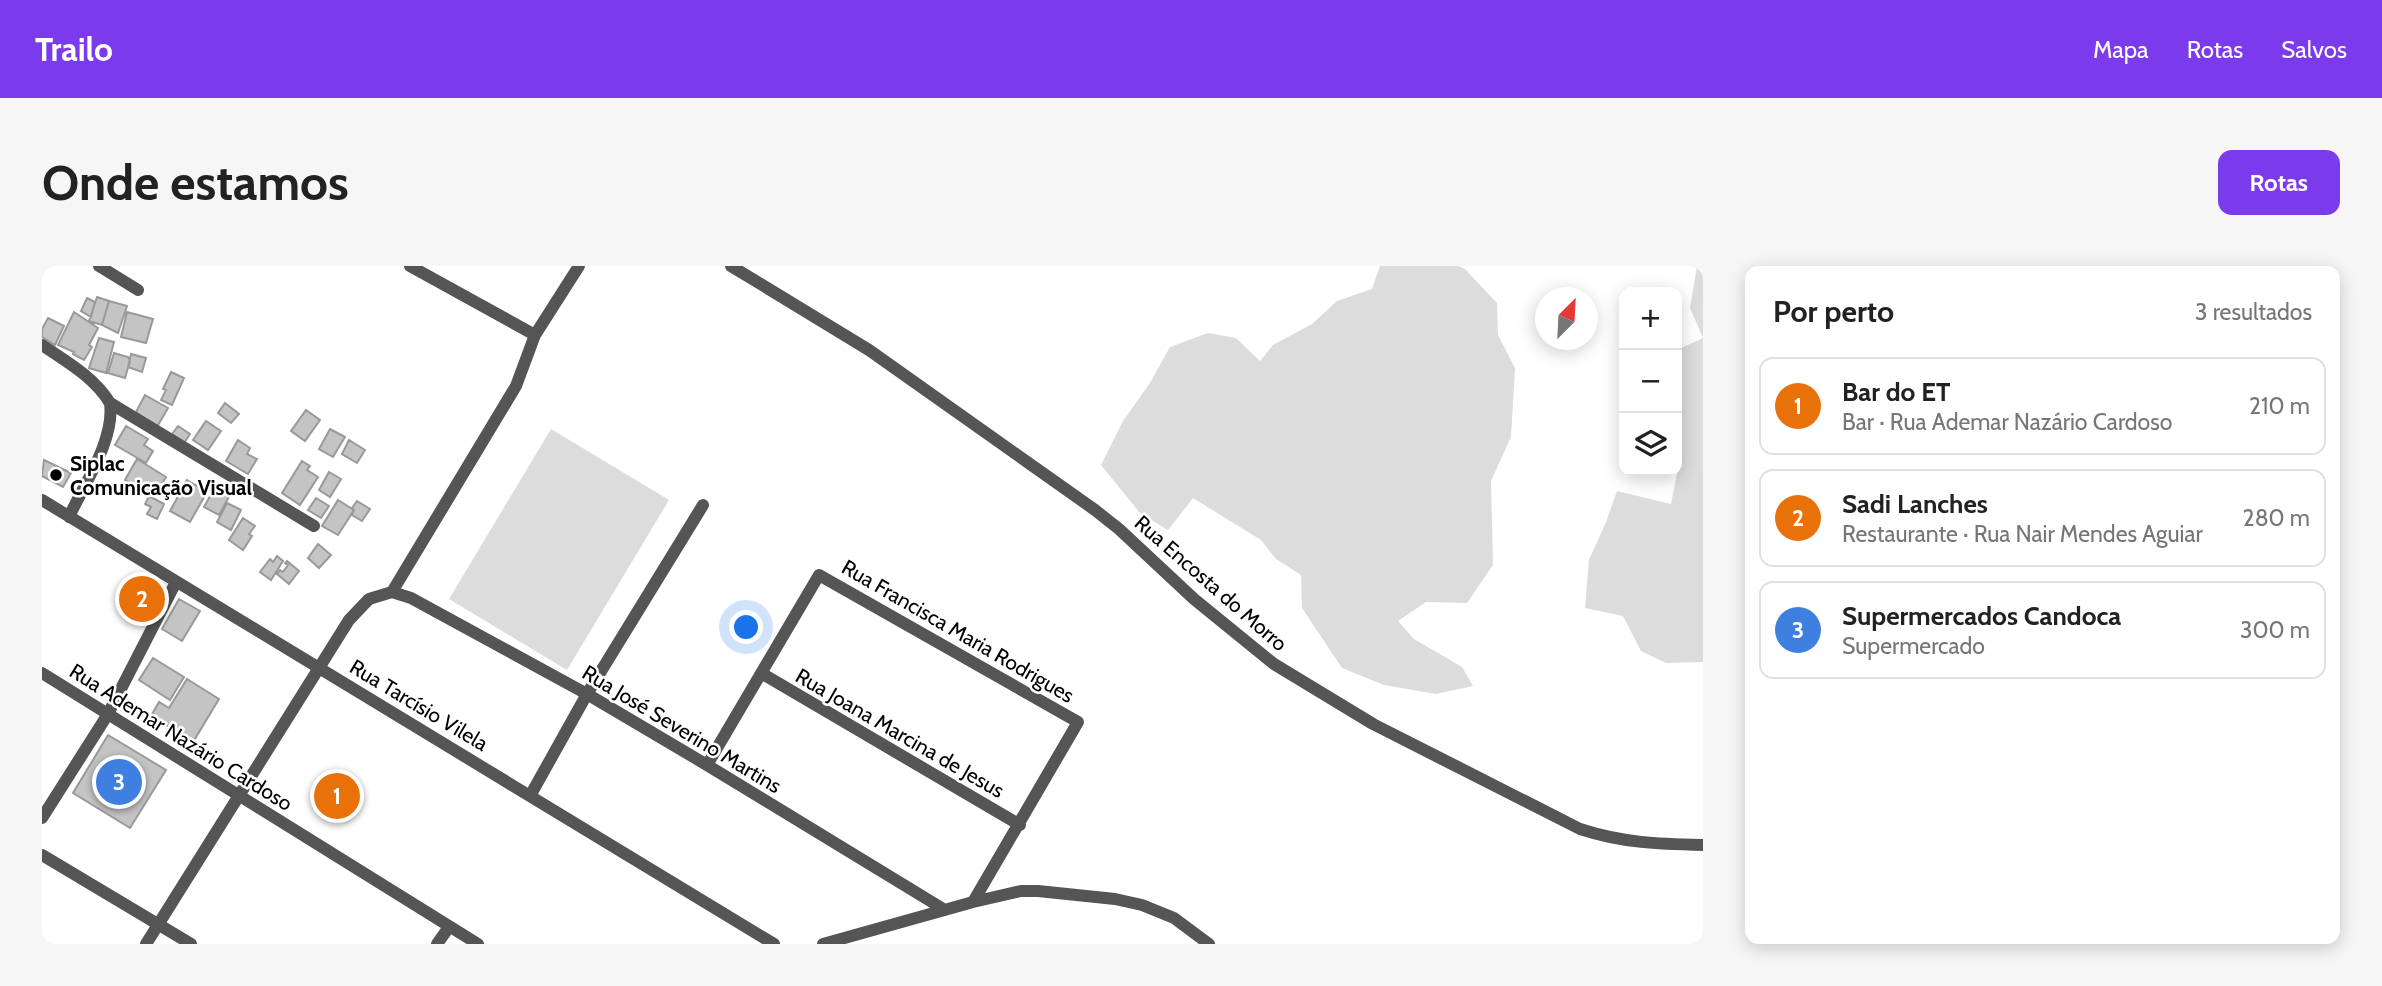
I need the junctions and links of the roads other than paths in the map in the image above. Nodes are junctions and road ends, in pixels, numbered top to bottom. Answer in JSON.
{"nodes":[{"id":1,"x":99,"y":266,"type":"edge"},
{"id":2,"x":411,"y":266,"type":"edge"},
{"id":3,"x":579,"y":266,"type":"edge"},
{"id":4,"x":731,"y":266,"type":"edge"},
{"id":5,"x":138,"y":290,"type":"dead end"},
{"id":6,"x":535,"y":335,"type":"junction"},
{"id":7,"x":42,"y":345,"type":"edge"},
{"id":8,"x":110,"y":403,"type":"junction"},
{"id":9,"x":42,"y":500,"type":"edge"},
{"id":10,"x":703,"y":505,"type":"dead end"},
{"id":11,"x":69,"y":517,"type":"junction"},
{"id":12,"x":314,"y":526,"type":"dead end"},
{"id":13,"x":176,"y":582,"type":"junction"},
{"id":14,"x":393,"y":592,"type":"junction"},
{"id":15,"x":319,"y":667,"type":"junction"},
{"id":16,"x":42,"y":673,"type":"edge"},
{"id":17,"x":761,"y":673,"type":"junction"},
{"id":18,"x":587,"y":694,"type":"junction"},
{"id":19,"x":108,"y":714,"type":"junction"},
{"id":20,"x":707,"y":765,"type":"junction"},
{"id":21,"x":239,"y":796,"type":"junction"},
{"id":22,"x":530,"y":796,"type":"junction"},
{"id":23,"x":42,"y":818,"type":"edge"},
{"id":24,"x":1020,"y":825,"type":"junction"},
{"id":25,"x":1703,"y":845,"type":"edge"},
{"id":26,"x":42,"y":855,"type":"edge"},
{"id":27,"x":973,"y":902,"type":"junction"},
{"id":28,"x":945,"y":910,"type":"junction"},
{"id":29,"x":158,"y":924,"type":"junction"},
{"id":30,"x":449,"y":928,"type":"junction"},
{"id":31,"x":146,"y":944,"type":"edge"},
{"id":32,"x":191,"y":944,"type":"edge"},
{"id":33,"x":437,"y":944,"type":"edge"},
{"id":34,"x":478,"y":944,"type":"edge"},
{"id":35,"x":774,"y":944,"type":"edge"},
{"id":36,"x":823,"y":944,"type":"edge"},
{"id":37,"x":1209,"y":944,"type":"edge"}],
"edges":[{"from":1,"to":5,"type":"street"},
{"from":2,"to":6,"type":"street"},
{"from":3,"to":6,"type":"street"},
{"from":4,"to":25,"type":"street","name":"Rua Encosta do Morro"},
{"from":6,"to":14,"type":"street"},
{"from":7,"to":8,"type":"street"},
{"from":8,"to":11,"type":"street"},
{"from":8,"to":12,"type":"street"},
{"from":9,"to":11,"type":"street","name":"Rua Tarcísio Vilela"},
{"from":10,"to":18,"type":"street"},
{"from":11,"to":13,"type":"street","name":"Rua Tarcísio Vilela"},
{"from":13,"to":15,"type":"street","name":"Rua Tarcísio Vilela"},
{"from":13,"to":19,"type":"street"},
{"from":14,"to":15,"type":"street"},
{"from":14,"to":18,"type":"street","name":"Rua José Severino Martins"},
{"from":15,"to":21,"type":"street"},
{"from":15,"to":22,"type":"street","name":"Rua Tarcísio Vilela"},
{"from":16,"to":19,"type":"street","name":"Rua Ademar Nazário Cardoso"},
{"from":17,"to":20,"type":"street"},
{"from":17,"to":24,"type":"street","name":"Rua Joana Marcina de Jesus"},
{"from":17,"to":24,"type":"street","name":"Rua Francisca Maria Rodrigues"},
{"from":18,"to":20,"type":"street","name":"Rua José Severino Martins"},
{"from":18,"to":22,"type":"street"},
{"from":19,"to":21,"type":"street","name":"Rua Ademar Nazário Cardoso"},
{"from":19,"to":23,"type":"street"},
{"from":20,"to":28,"type":"street","name":"Rua José Severino Martins"},
{"from":21,"to":29,"type":"street"},
{"from":21,"to":30,"type":"street","name":"Rua Ademar Nazário Cardoso"},
{"from":22,"to":35,"type":"street","name":"Rua Tarcísio Vilela"},
{"from":24,"to":27,"type":"street"},
{"from":26,"to":29,"type":"street"},
{"from":27,"to":28,"type":"street"},
{"from":27,"to":37,"type":"street"},
{"from":28,"to":36,"type":"street"},
{"from":29,"to":31,"type":"street"},
{"from":29,"to":32,"type":"street"},
{"from":30,"to":33,"type":"street"},
{"from":30,"to":34,"type":"street","name":"Rua Ademar Nazário Cardoso"}]}
